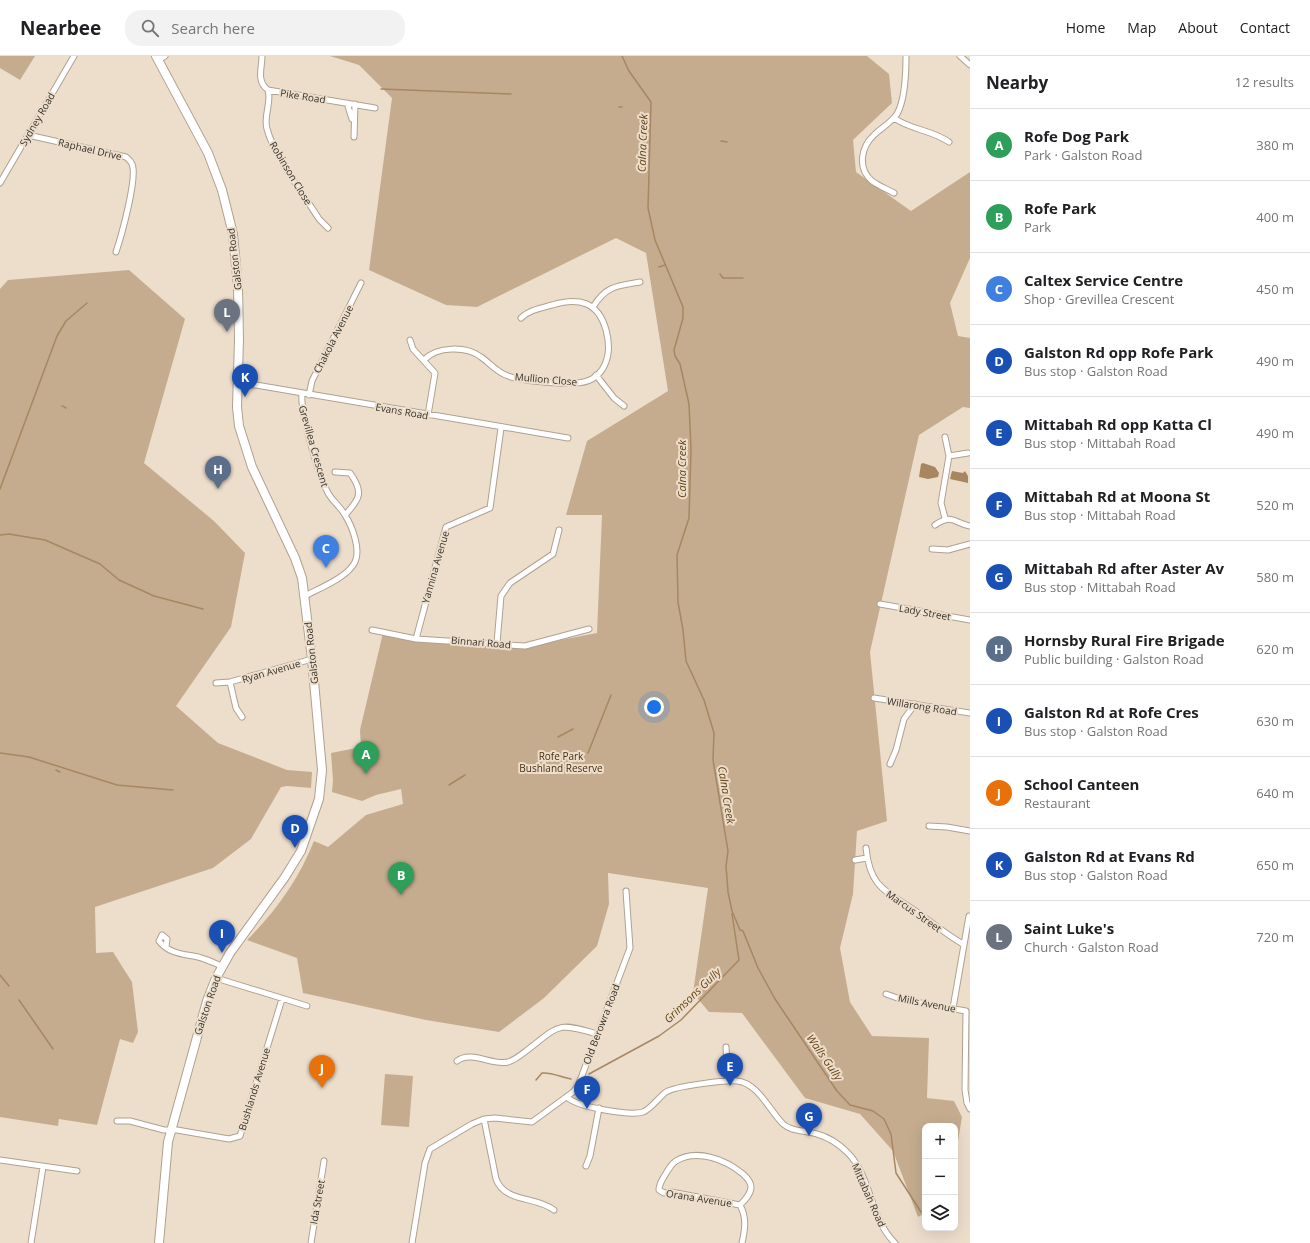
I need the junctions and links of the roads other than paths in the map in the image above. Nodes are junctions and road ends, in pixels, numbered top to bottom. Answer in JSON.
{"nodes":[{"id":1,"x":74,"y":56,"type":"edge"},
{"id":2,"x":262,"y":56,"type":"edge"},
{"id":3,"x":906,"y":56,"type":"edge"},
{"id":4,"x":960,"y":56,"type":"edge"},
{"id":5,"x":160,"y":57,"type":"edge"},
{"id":6,"x":970,"y":65,"type":"edge"},
{"id":7,"x":268,"y":90,"type":"junction"},
{"id":8,"x":347,"y":103,"type":"junction"},
{"id":9,"x":355,"y":104,"type":"junction"},
{"id":10,"x":375,"y":108,"type":"dead end"},
{"id":11,"x":894,"y":118,"type":"junction"},
{"id":12,"x":353,"y":122,"type":"junction"},
{"id":13,"x":28,"y":135,"type":"junction"},
{"id":14,"x":354,"y":137,"type":"dead end"},
{"id":15,"x":949,"y":142,"type":"dead end"},
{"id":16,"x":0,"y":183,"type":"edge"},
{"id":17,"x":894,"y":193,"type":"dead end"},
{"id":18,"x":328,"y":228,"type":"dead end"},
{"id":19,"x":116,"y":252,"type":"dead end"},
{"id":20,"x":640,"y":282,"type":"dead end"},
{"id":21,"x":361,"y":283,"type":"dead end"},
{"id":22,"x":593,"y":307,"type":"junction"},
{"id":23,"x":521,"y":318,"type":"dead end"},
{"id":24,"x":410,"y":340,"type":"dead end"},
{"id":25,"x":424,"y":360,"type":"junction"},
{"id":26,"x":596,"y":376,"type":"junction"},
{"id":27,"x":237,"y":384,"type":"junction"},
{"id":28,"x":302,"y":394,"type":"junction"},
{"id":29,"x":309,"y":395,"type":"junction"},
{"id":30,"x":624,"y":406,"type":"dead end"},
{"id":31,"x":428,"y":415,"type":"junction"},
{"id":32,"x":500,"y":428,"type":"junction"},
{"id":33,"x":945,"y":437,"type":"dead end"},
{"id":34,"x":568,"y":438,"type":"dead end"},
{"id":35,"x":968,"y":453,"type":"dead end"},
{"id":36,"x":950,"y":456,"type":"junction"},
{"id":37,"x":335,"y":472,"type":"dead end"},
{"id":38,"x":345,"y":515,"type":"junction"},
{"id":39,"x":945,"y":518,"type":"junction"},
{"id":40,"x":935,"y":525,"type":"dead end"},
{"id":41,"x":970,"y":526,"type":"edge"},
{"id":42,"x":559,"y":530,"type":"dead end"},
{"id":43,"x":970,"y":544,"type":"edge"},
{"id":44,"x":932,"y":549,"type":"dead end"},
{"id":45,"x":305,"y":596,"type":"junction"},
{"id":46,"x":880,"y":604,"type":"dead end"},
{"id":47,"x":970,"y":620,"type":"edge"},
{"id":48,"x":589,"y":628,"type":"dead end"},
{"id":49,"x":372,"y":630,"type":"dead end"},
{"id":50,"x":416,"y":639,"type":"junction"},
{"id":51,"x":497,"y":643,"type":"junction"},
{"id":52,"x":312,"y":659,"type":"junction"},
{"id":53,"x":230,"y":682,"type":"junction"},
{"id":54,"x":216,"y":683,"type":"dead end"},
{"id":55,"x":874,"y":698,"type":"dead end"},
{"id":56,"x":915,"y":704,"type":"junction"},
{"id":57,"x":970,"y":714,"type":"edge"},
{"id":58,"x":242,"y":717,"type":"dead end"},
{"id":59,"x":890,"y":764,"type":"dead end"},
{"id":60,"x":929,"y":826,"type":"dead end"},
{"id":61,"x":970,"y":831,"type":"edge"},
{"id":62,"x":866,"y":848,"type":"dead end"},
{"id":63,"x":867,"y":858,"type":"junction"},
{"id":64,"x":855,"y":860,"type":"dead end"},
{"id":65,"x":626,"y":891,"type":"dead end"},
{"id":66,"x":969,"y":916,"type":"edge"},
{"id":67,"x":963,"y":944,"type":"junction"},
{"id":68,"x":166,"y":947,"type":"dead end"},
{"id":69,"x":222,"y":966,"type":"junction"},
{"id":70,"x":216,"y":978,"type":"junction"},
{"id":71,"x":886,"y":994,"type":"dead end"},
{"id":72,"x":282,"y":999,"type":"junction"},
{"id":73,"x":307,"y":1006,"type":"dead end"},
{"id":74,"x":953,"y":1008,"type":"junction"},
{"id":75,"x":597,"y":1034,"type":"junction"},
{"id":76,"x":726,"y":1047,"type":"dead end"},
{"id":77,"x":457,"y":1060,"type":"dead end"},
{"id":78,"x":728,"y":1081,"type":"junction"},
{"id":79,"x":567,"y":1097,"type":"junction"},
{"id":80,"x":599,"y":1108,"type":"junction"},
{"id":81,"x":970,"y":1109,"type":"edge"},
{"id":82,"x":484,"y":1119,"type":"junction"},
{"id":83,"x":117,"y":1121,"type":"dead end"},
{"id":84,"x":171,"y":1130,"type":"junction"},
{"id":85,"x":0,"y":1160,"type":"edge"},
{"id":86,"x":324,"y":1161,"type":"dead end"},
{"id":87,"x":586,"y":1166,"type":"dead end"},
{"id":88,"x":43,"y":1167,"type":"junction"},
{"id":89,"x":77,"y":1171,"type":"dead end"},
{"id":90,"x":740,"y":1205,"type":"junction"},
{"id":91,"x":554,"y":1210,"type":"dead end"},
{"id":92,"x":31,"y":1243,"type":"edge"},
{"id":93,"x":158,"y":1243,"type":"edge"},
{"id":94,"x":310,"y":1243,"type":"edge"},
{"id":95,"x":412,"y":1243,"type":"edge"},
{"id":96,"x":742,"y":1243,"type":"edge"},
{"id":97,"x":895,"y":1243,"type":"edge"}],
"edges":[{"from":1,"to":13,"type":"street","name":"Sydney Road"},
{"from":2,"to":7,"type":"street","name":"Pike Road"},
{"from":3,"to":11,"type":"street"},
{"from":4,"to":6,"type":"street"},
{"from":5,"to":27,"type":"main road","name":"Galston Road"},
{"from":7,"to":8,"type":"street","name":"Pike Road"},
{"from":7,"to":18,"type":"street","name":"Robinson Close"},
{"from":8,"to":9,"type":"street","name":"Pike Road"},
{"from":8,"to":12,"type":"street"},
{"from":9,"to":10,"type":"street","name":"Pike Road"},
{"from":9,"to":12,"type":"street"},
{"from":11,"to":15,"type":"street"},
{"from":11,"to":17,"type":"street"},
{"from":12,"to":14,"type":"street"},
{"from":13,"to":16,"type":"street","name":"Sydney Road"},
{"from":13,"to":19,"type":"street","name":"Raphael Drive"},
{"from":20,"to":22,"type":"street"},
{"from":21,"to":29,"type":"street","name":"Chakola Avenue"},
{"from":22,"to":23,"type":"street"},
{"from":22,"to":26,"type":"street"},
{"from":24,"to":25,"type":"street"},
{"from":25,"to":26,"type":"street","name":"Mullion Close"},
{"from":25,"to":31,"type":"street"},
{"from":26,"to":30,"type":"street"},
{"from":27,"to":28,"type":"street","name":"Evans Road"},
{"from":27,"to":45,"type":"main road","name":"Galston Road"},
{"from":28,"to":29,"type":"street","name":"Evans Road"},
{"from":28,"to":38,"type":"street","name":"Grevillea Crescent"},
{"from":29,"to":31,"type":"street","name":"Evans Road"},
{"from":31,"to":32,"type":"street","name":"Evans Road"},
{"from":32,"to":34,"type":"street","name":"Evans Road"},
{"from":32,"to":50,"type":"street","name":"Yannina Avenue"},
{"from":33,"to":36,"type":"street"},
{"from":35,"to":36,"type":"street"},
{"from":36,"to":39,"type":"street"},
{"from":37,"to":38,"type":"street","name":"Grevillea Crescent"},
{"from":38,"to":45,"type":"street","name":"Grevillea Crescent"},
{"from":39,"to":40,"type":"street"},
{"from":39,"to":41,"type":"street"},
{"from":42,"to":51,"type":"street"},
{"from":43,"to":44,"type":"street"},
{"from":45,"to":52,"type":"main road","name":"Galston Road"},
{"from":46,"to":47,"type":"street","name":"Lady Street"},
{"from":48,"to":51,"type":"street","name":"Binnari Road"},
{"from":49,"to":50,"type":"street","name":"Binnari Road"},
{"from":50,"to":51,"type":"street","name":"Binnari Road"},
{"from":52,"to":53,"type":"street","name":"Ryan Avenue"},
{"from":52,"to":69,"type":"main road","name":"Galston Road"},
{"from":53,"to":54,"type":"street","name":"Ryan Avenue"},
{"from":53,"to":58,"type":"street","name":"Ryan Avenue"},
{"from":55,"to":56,"type":"street","name":"Willarong Road"},
{"from":56,"to":57,"type":"street","name":"Willarong Road"},
{"from":56,"to":59,"type":"street"},
{"from":60,"to":61,"type":"street"},
{"from":62,"to":63,"type":"street","name":"Marcus Street"},
{"from":63,"to":64,"type":"street"},
{"from":63,"to":67,"type":"street","name":"Marcus Street"},
{"from":65,"to":75,"type":"street","name":"Old Berowra Road"},
{"from":66,"to":67,"type":"street"},
{"from":67,"to":74,"type":"street"},
{"from":68,"to":69,"type":"street"},
{"from":69,"to":70,"type":"main road","name":"Galston Road"},
{"from":70,"to":72,"type":"street"},
{"from":70,"to":84,"type":"main road","name":"Galston Road"},
{"from":71,"to":74,"type":"street","name":"Mills Avenue"},
{"from":72,"to":73,"type":"street"},
{"from":72,"to":84,"type":"street","name":"Bushlands Avenue"},
{"from":74,"to":81,"type":"street","name":"Mills Avenue"},
{"from":75,"to":77,"type":"street"},
{"from":75,"to":79,"type":"street","name":"Old Berowra Road"},
{"from":76,"to":78,"type":"street"},
{"from":78,"to":80,"type":"street","name":"Mittabah Road"},
{"from":78,"to":97,"type":"street","name":"Mittabah Road"},
{"from":79,"to":80,"type":"street","name":"Mittabah Road"},
{"from":79,"to":82,"type":"street","name":"Old Berowra Road"},
{"from":80,"to":87,"type":"street"},
{"from":82,"to":91,"type":"street"},
{"from":82,"to":95,"type":"street","name":"Old Berowra Road"},
{"from":83,"to":84,"type":"street"},
{"from":84,"to":93,"type":"main road","name":"Galston Road"},
{"from":85,"to":88,"type":"street"},
{"from":86,"to":94,"type":"street","name":"Ida Street"},
{"from":88,"to":89,"type":"street"},
{"from":88,"to":92,"type":"street"},
{"from":90,"to":90,"type":"street","name":"Orana Avenue"},
{"from":90,"to":96,"type":"street","name":"Orana Avenue"}]}
